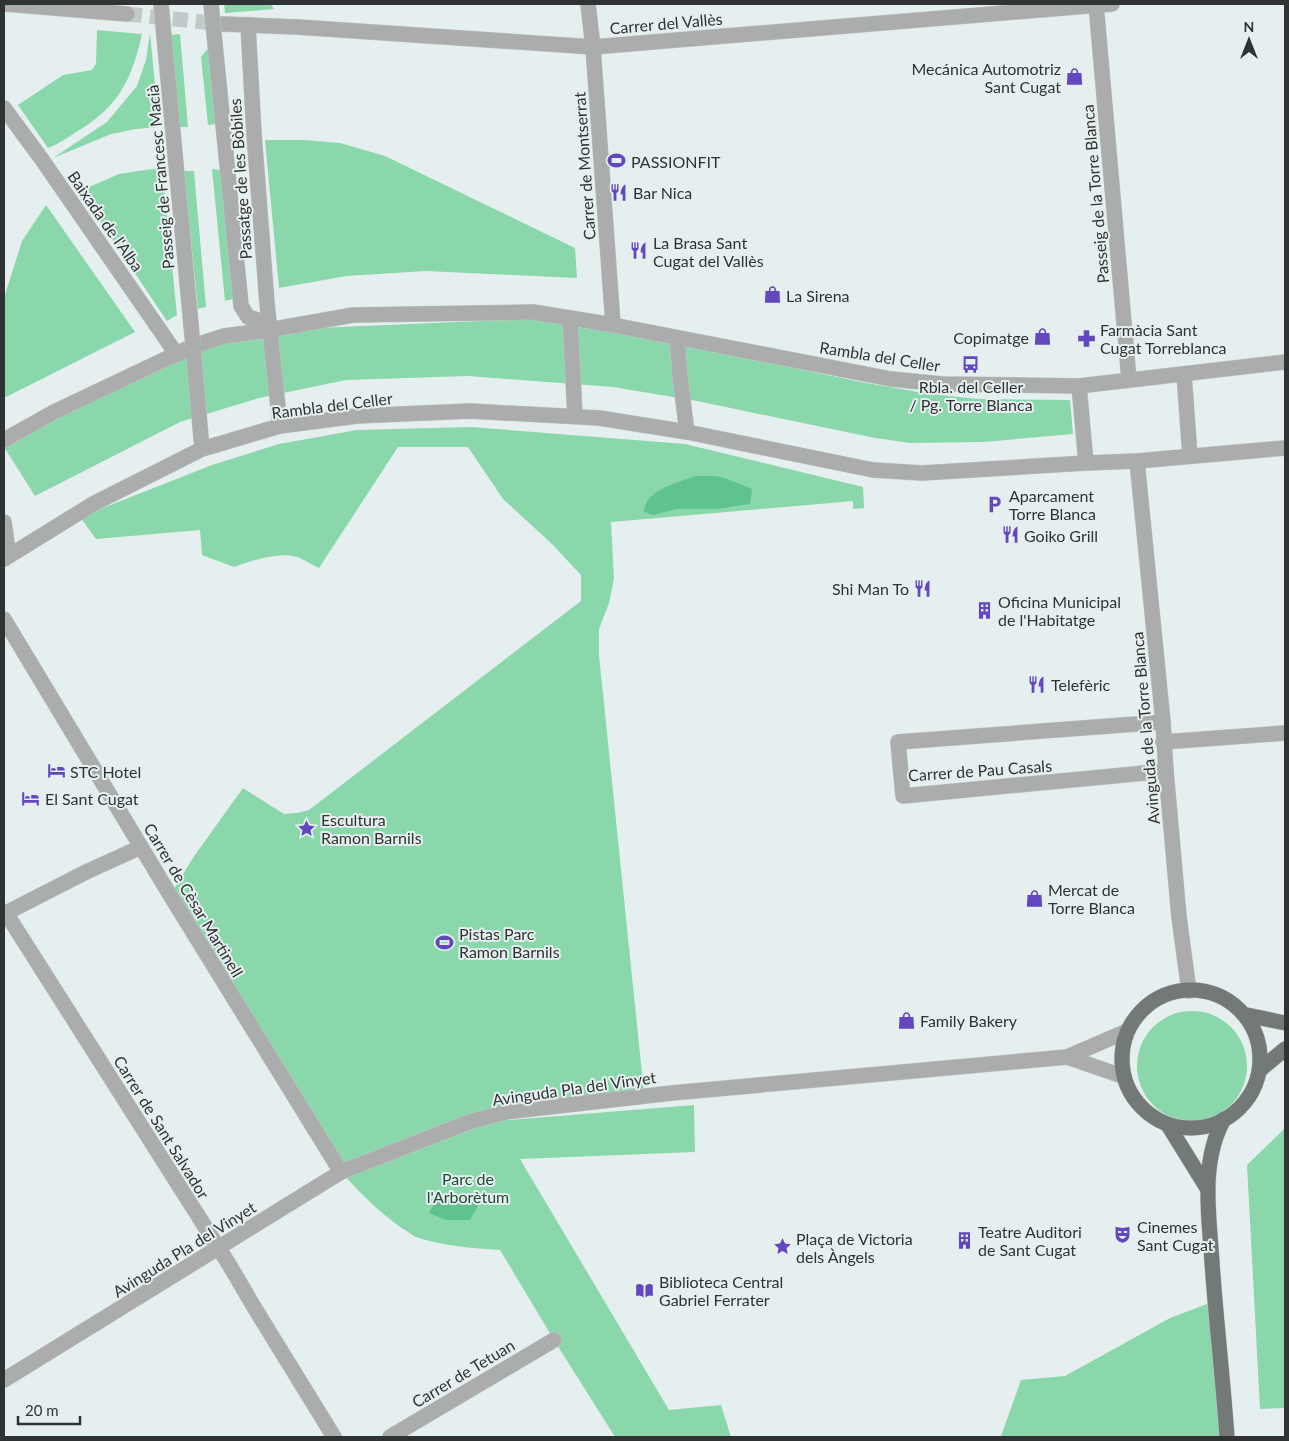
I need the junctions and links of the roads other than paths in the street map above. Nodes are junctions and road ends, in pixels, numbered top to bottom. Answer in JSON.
{"nodes":[{"id":1,"x":5,"y":4,"type":"edge"},
{"id":2,"x":161,"y":4,"type":"edge"},
{"id":3,"x":212,"y":4,"type":"edge"},
{"id":4,"x":588,"y":4,"type":"edge"},
{"id":5,"x":1112,"y":4,"type":"edge"},
{"id":6,"x":1096,"y":5,"type":"edge"},
{"id":7,"x":127,"y":14,"type":"tunnel mouth"},
{"id":8,"x":222,"y":24,"type":"tunnel mouth"},
{"id":9,"x":248,"y":25,"type":"junction"},
{"id":10,"x":593,"y":47,"type":"junction"},
{"id":11,"x":4,"y":108,"type":"edge"},
{"id":12,"x":570,"y":318,"type":"junction"},
{"id":13,"x":613,"y":325,"type":"junction"},
{"id":14,"x":269,"y":330,"type":"junction"},
{"id":15,"x":677,"y":338,"type":"junction"},
{"id":16,"x":193,"y":346,"type":"junction"},
{"id":17,"x":177,"y":355,"type":"junction"},
{"id":18,"x":1285,"y":362,"type":"edge"},
{"id":19,"x":1184,"y":374,"type":"junction"},
{"id":20,"x":1130,"y":380,"type":"junction"},
{"id":21,"x":1079,"y":386,"type":"junction"},
{"id":22,"x":575,"y":416,"type":"junction"},
{"id":23,"x":280,"y":426,"type":"junction"},
{"id":24,"x":687,"y":432,"type":"junction"},
{"id":25,"x":4,"y":440,"type":"edge"},
{"id":26,"x":1285,"y":448,"type":"edge"},
{"id":27,"x":202,"y":449,"type":"junction"},
{"id":28,"x":1190,"y":456,"type":"junction"},
{"id":29,"x":1137,"y":461,"type":"junction"},
{"id":30,"x":1086,"y":463,"type":"junction"},
{"id":31,"x":4,"y":522,"type":"edge"},
{"id":32,"x":4,"y":559,"type":"edge"},
{"id":33,"x":4,"y":619,"type":"edge"},
{"id":34,"x":1163,"y":722,"type":"junction"},
{"id":35,"x":1285,"y":733,"type":"edge"},
{"id":36,"x":1163,"y":742,"type":"junction"},
{"id":37,"x":1166,"y":770,"type":"junction"},
{"id":38,"x":141,"y":847,"type":"junction"},
{"id":39,"x":5,"y":914,"type":"edge"},
{"id":40,"x":1189,"y":991,"type":"junction"},
{"id":41,"x":1247,"y":1015,"type":"junction"},
{"id":42,"x":1285,"y":1022,"type":"edge"},
{"id":43,"x":1125,"y":1032,"type":"junction"},
{"id":44,"x":1285,"y":1049,"type":"edge"},
{"id":45,"x":1067,"y":1057,"type":"junction"},
{"id":46,"x":1261,"y":1069,"type":"junction"},
{"id":47,"x":1122,"y":1076,"type":"junction"},
{"id":48,"x":1224,"y":1119,"type":"junction"},
{"id":49,"x":1168,"y":1125,"type":"junction"},
{"id":50,"x":341,"y":1172,"type":"junction"},
{"id":51,"x":1207,"y":1188,"type":"junction"},
{"id":52,"x":219,"y":1248,"type":"junction"},
{"id":53,"x":554,"y":1340,"type":"dead end"},
{"id":54,"x":4,"y":1380,"type":"edge"},
{"id":55,"x":334,"y":1437,"type":"edge"},
{"id":56,"x":390,"y":1437,"type":"edge"},
{"id":57,"x":1228,"y":1437,"type":"edge"}],
"edges":[{"from":1,"to":7,"type":"street"},
{"from":2,"to":16,"type":"street","name":"Passeig de Francesc Macià","bridge":true},
{"from":3,"to":14,"type":"street","bridge":true},
{"from":4,"to":10,"type":"street","name":"Carrer de Montserrat"},
{"from":5,"to":6,"type":"street","name":"Carrer del Vallès"},
{"from":6,"to":10,"type":"street","name":"Carrer del Vallès"},
{"from":6,"to":20,"type":"street","name":"Passeig de la Torre Blanca"},
{"from":8,"to":9,"type":"street","name":"Carrer del Vallès"},
{"from":9,"to":10,"type":"street","name":"Carrer del Vallès"},
{"from":9,"to":14,"type":"street","name":"Passatge de les Bòbiles"},
{"from":10,"to":13,"type":"street","name":"Carrer de Montserrat"},
{"from":11,"to":17,"type":"street","name":"Baixada de l'Alba"},
{"from":12,"to":13,"type":"street","name":"Rambla del Celler"},
{"from":12,"to":14,"type":"street","name":"Rambla del Celler"},
{"from":12,"to":22,"type":"street"},
{"from":13,"to":15,"type":"street","name":"Rambla del Celler"},
{"from":14,"to":16,"type":"street","name":"Rambla del Celler"},
{"from":14,"to":23,"type":"street","name":"Passatge de les Bòbiles"},
{"from":15,"to":21,"type":"street","name":"Rambla del Celler"},
{"from":15,"to":24,"type":"street"},
{"from":16,"to":17,"type":"street","name":"Rambla del Celler"},
{"from":16,"to":27,"type":"street","name":"Passeig de Francesc Macià"},
{"from":17,"to":25,"type":"street","name":"Rambla del Celler"},
{"from":18,"to":19,"type":"street","name":"Rambla del Celler"},
{"from":19,"to":20,"type":"street","name":"Rambla del Celler"},
{"from":19,"to":28,"type":"street"},
{"from":20,"to":21,"type":"street","name":"Rambla del Celler"},
{"from":21,"to":30,"type":"street"},
{"from":22,"to":23,"type":"street","name":"Rambla del Celler"},
{"from":22,"to":24,"type":"street","name":"Rambla del Celler"},
{"from":23,"to":27,"type":"street","name":"Rambla del Celler"},
{"from":24,"to":30,"type":"street","name":"Rambla del Celler"},
{"from":26,"to":28,"type":"street","name":"Rambla del Celler"},
{"from":27,"to":32,"type":"street","name":"Rambla del Celler"},
{"from":28,"to":29,"type":"street","name":"Rambla del Celler"},
{"from":29,"to":30,"type":"street","name":"Rambla del Celler"},
{"from":29,"to":34,"type":"street","name":"Avinguda de la Torre Blanca"},
{"from":31,"to":32,"type":"street"},
{"from":33,"to":38,"type":"street","name":"Carrer de Cèsar Martinell"},
{"from":34,"to":36,"type":"street","name":"Avinguda de la Torre Blanca"},
{"from":34,"to":37,"type":"street","name":"Carrer de Pau Casals"},
{"from":35,"to":36,"type":"street"},
{"from":36,"to":37,"type":"street","name":"Avinguda de la Torre Blanca"},
{"from":37,"to":40,"type":"street","name":"Avinguda de la Torre Blanca"},
{"from":38,"to":39,"type":"street"},
{"from":38,"to":50,"type":"street","name":"Carrer de Cèsar Martinell"},
{"from":39,"to":52,"type":"street","name":"Carrer de Sant Salvador"},
{"from":40,"to":41,"type":"main road"},
{"from":40,"to":43,"type":"main road"},
{"from":41,"to":42,"type":"main road"},
{"from":41,"to":46,"type":"main road"},
{"from":43,"to":45,"type":"street","name":"Avinguda Pla del Vinyet"},
{"from":43,"to":47,"type":"main road"},
{"from":44,"to":46,"type":"main road"},
{"from":45,"to":47,"type":"street","name":"Avinguda Pla del Vinyet"},
{"from":45,"to":50,"type":"street","name":"Avinguda Pla del Vinyet"},
{"from":46,"to":48,"type":"main road"},
{"from":47,"to":49,"type":"main road"},
{"from":48,"to":49,"type":"main road"},
{"from":48,"to":51,"type":"main road"},
{"from":49,"to":51,"type":"main road"},
{"from":50,"to":52,"type":"street","name":"Avinguda Pla del Vinyet"},
{"from":51,"to":57,"type":"main road"},
{"from":52,"to":54,"type":"street","name":"Avinguda Pla del Vinyet"},
{"from":52,"to":55,"type":"street","name":"Carrer de Sant Salvador"},
{"from":53,"to":56,"type":"street","name":"Carrer de Tetuan"}]}
